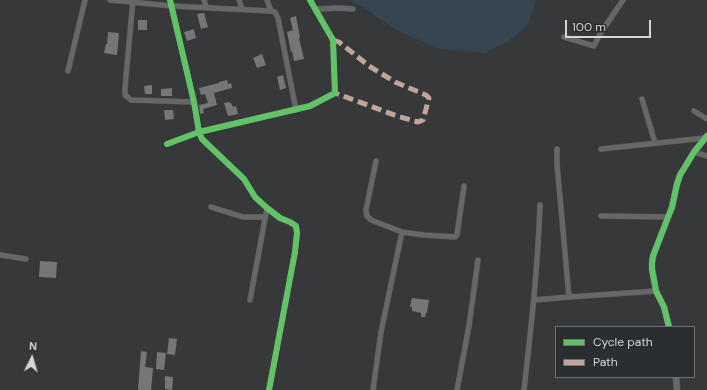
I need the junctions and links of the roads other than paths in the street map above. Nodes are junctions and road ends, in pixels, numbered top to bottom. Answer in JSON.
{"nodes":[{"id":1,"x":85,"y":0,"type":"edge"},
{"id":2,"x":110,"y":0,"type":"edge"},
{"id":3,"x":204,"y":0,"type":"edge"},
{"id":4,"x":239,"y":0,"type":"edge"},
{"id":5,"x":267,"y":0,"type":"edge"},
{"id":6,"x":310,"y":0,"type":"edge"},
{"id":7,"x":623,"y":0,"type":"edge"},
{"id":8,"x":133,"y":1,"type":"edge"},
{"id":9,"x":171,"y":3,"type":"edge"},
{"id":10,"x":206,"y":7,"type":"junction"},
{"id":11,"x":242,"y":9,"type":"junction"},
{"id":12,"x":353,"y":9,"type":"dead end"},
{"id":13,"x":271,"y":10,"type":"junction"},
{"id":14,"x":316,"y":10,"type":"junction"},
{"id":15,"x":564,"y":37,"type":"dead end"},
{"id":16,"x":68,"y":71,"type":"dead end"},
{"id":17,"x":642,"y":99,"type":"dead end"},
{"id":18,"x":194,"y":102,"type":"junction"},
{"id":19,"x":296,"y":110,"type":"junction"},
{"id":20,"x":694,"y":111,"type":"dead end"},
{"id":21,"x":707,"y":118,"type":"edge"},
{"id":22,"x":199,"y":132,"type":"junction"},
{"id":23,"x":706,"y":137,"type":"edge"},
{"id":24,"x":655,"y":143,"type":"junction"},
{"id":25,"x":167,"y":144,"type":"dead end"},
{"id":26,"x":557,"y":149,"type":"dead end"},
{"id":27,"x":601,"y":149,"type":"dead end"},
{"id":28,"x":694,"y":152,"type":"junction"},
{"id":29,"x":707,"y":156,"type":"edge"},
{"id":30,"x":376,"y":161,"type":"dead end"},
{"id":31,"x":464,"y":186,"type":"dead end"},
{"id":32,"x":540,"y":205,"type":"dead end"},
{"id":33,"x":210,"y":208,"type":"dead end"},
{"id":34,"x":267,"y":208,"type":"junction"},
{"id":35,"x":601,"y":216,"type":"dead end"},
{"id":36,"x":265,"y":217,"type":"junction"},
{"id":37,"x":668,"y":217,"type":"junction"},
{"id":38,"x":402,"y":232,"type":"junction"},
{"id":39,"x":0,"y":255,"type":"edge"},
{"id":40,"x":26,"y":259,"type":"dead end"},
{"id":41,"x":478,"y":260,"type":"dead end"},
{"id":42,"x":656,"y":291,"type":"junction"},
{"id":43,"x":569,"y":297,"type":"junction"},
{"id":44,"x":250,"y":300,"type":"dead end"},
{"id":45,"x":534,"y":300,"type":"junction"},
{"id":46,"x":669,"y":326,"type":"edge"},
{"id":47,"x":676,"y":378,"type":"edge"},
{"id":48,"x":269,"y":390,"type":"edge"},
{"id":49,"x":373,"y":390,"type":"edge"},
{"id":50,"x":457,"y":390,"type":"edge"},
{"id":51,"x":524,"y":390,"type":"edge"},
{"id":52,"x":677,"y":390,"type":"edge"}],
"edges":[{"from":1,"to":16,"type":"street"},
{"from":2,"to":8,"type":"street"},
{"from":3,"to":10,"type":"street"},
{"from":4,"to":11,"type":"street"},
{"from":5,"to":13,"type":"street"},
{"from":6,"to":14,"type":"street"},
{"from":7,"to":15,"type":"street"},
{"from":8,"to":9,"type":"street"},
{"from":8,"to":18,"type":"street"},
{"from":9,"to":10,"type":"street"},
{"from":9,"to":18,"type":"street"},
{"from":10,"to":11,"type":"street"},
{"from":11,"to":13,"type":"street"},
{"from":12,"to":14,"type":"street"},
{"from":13,"to":19,"type":"street"},
{"from":14,"to":19,"type":"street"},
{"from":17,"to":24,"type":"street"},
{"from":18,"to":22,"type":"street"},
{"from":19,"to":22,"type":"street"},
{"from":20,"to":21,"type":"street"},
{"from":22,"to":25,"type":"street"},
{"from":22,"to":34,"type":"street"},
{"from":23,"to":24,"type":"street"},
{"from":23,"to":28,"type":"street"},
{"from":24,"to":27,"type":"street"},
{"from":26,"to":43,"type":"street"},
{"from":28,"to":29,"type":"street"},
{"from":28,"to":37,"type":"street"},
{"from":30,"to":38,"type":"street"},
{"from":31,"to":38,"type":"street"},
{"from":32,"to":45,"type":"street"},
{"from":33,"to":36,"type":"street"},
{"from":34,"to":36,"type":"street"},
{"from":34,"to":48,"type":"street"},
{"from":35,"to":37,"type":"street"},
{"from":36,"to":44,"type":"street"},
{"from":37,"to":42,"type":"street"},
{"from":38,"to":49,"type":"street"},
{"from":39,"to":40,"type":"street"},
{"from":41,"to":50,"type":"street"},
{"from":42,"to":43,"type":"street"},
{"from":42,"to":46,"type":"street"},
{"from":43,"to":45,"type":"street"},
{"from":45,"to":51,"type":"street"},
{"from":47,"to":52,"type":"street"}]}
